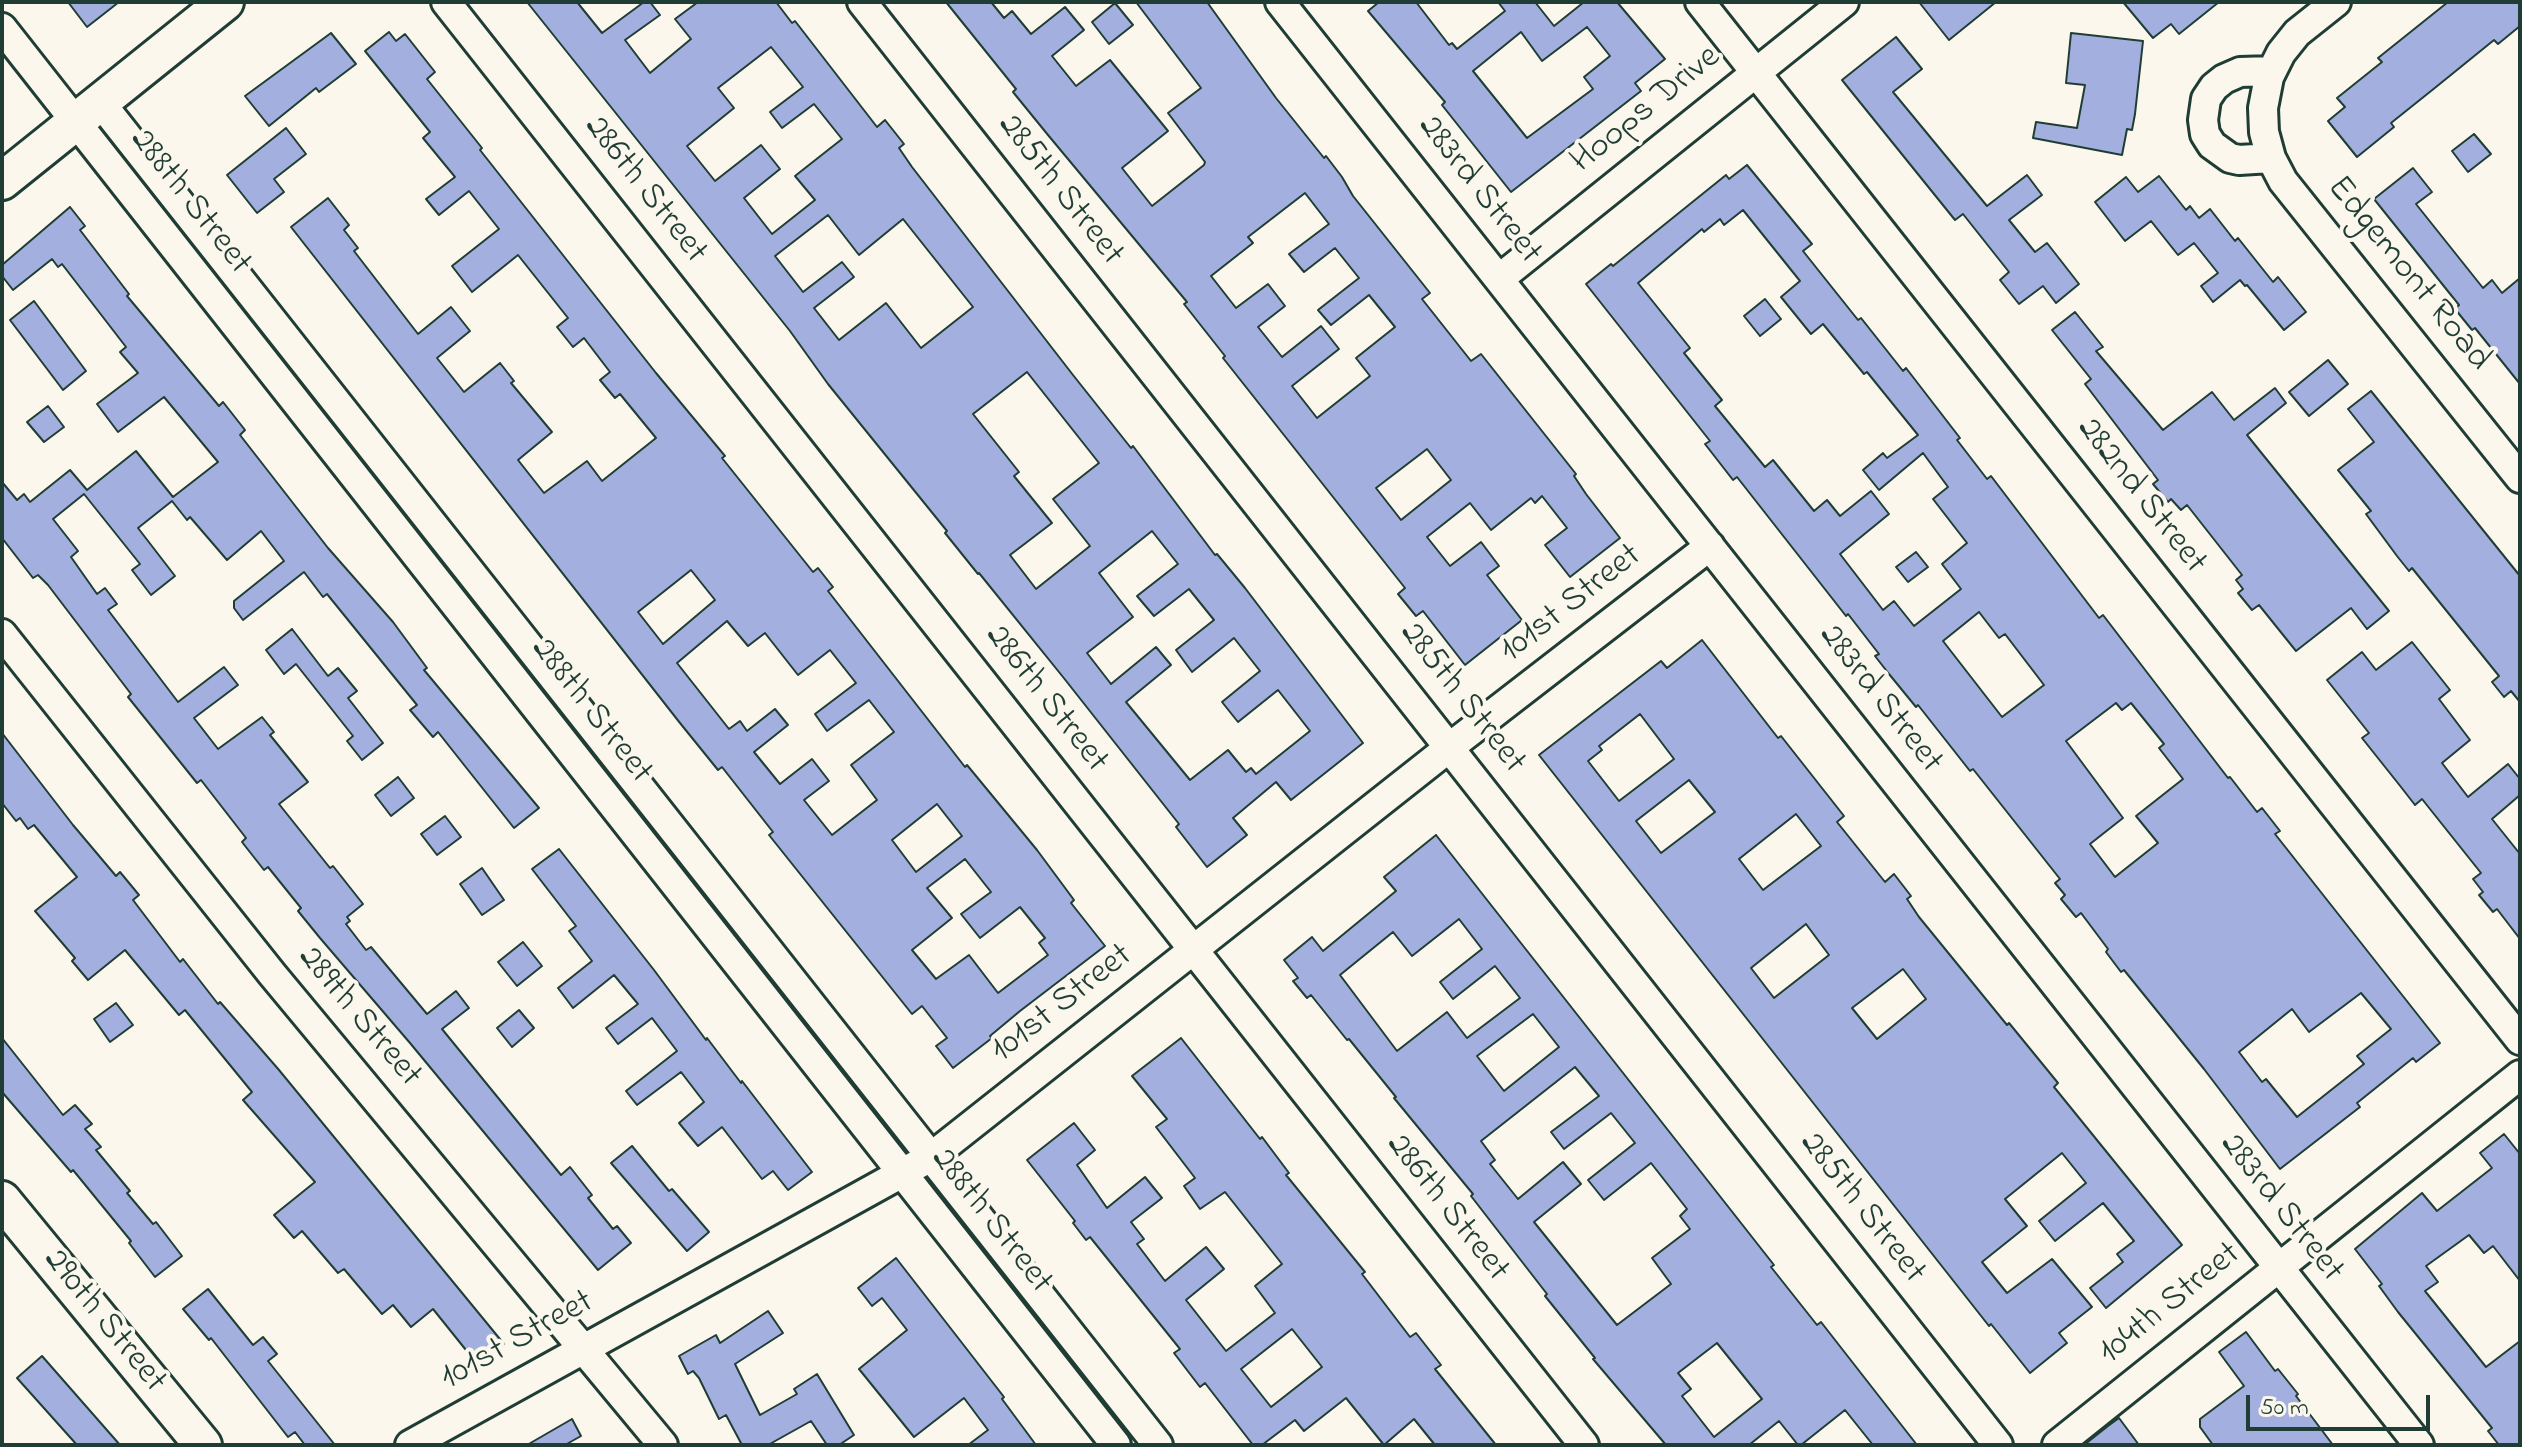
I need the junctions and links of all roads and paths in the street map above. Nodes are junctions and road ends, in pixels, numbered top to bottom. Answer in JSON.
{"nodes":[{"id":1,"x":225,"y":2,"type":"edge"},
{"id":2,"x":446,"y":2,"type":"edge"},
{"id":3,"x":862,"y":2,"type":"edge"},
{"id":4,"x":1280,"y":2,"type":"edge"},
{"id":5,"x":1700,"y":2,"type":"edge"},
{"id":6,"x":1844,"y":2,"type":"edge"},
{"id":7,"x":2336,"y":2,"type":"edge"},
{"id":8,"x":2,"y":28,"type":"edge"},
{"id":9,"x":2272,"y":71,"type":"junction"},
{"id":10,"x":1756,"y":72,"type":"junction"},
{"id":11,"x":88,"y":112,"type":"junction"},
{"id":12,"x":2271,"y":158,"type":"junction"},
{"id":13,"x":2,"y":181,"type":"edge"},
{"id":14,"x":1499,"y":279,"type":"junction"},
{"id":15,"x":2520,"y":478,"type":"edge"},
{"id":16,"x":1710,"y":546,"type":"junction"},
{"id":17,"x":2,"y":634,"type":"edge"},
{"id":18,"x":1450,"y":747,"type":"junction"},
{"id":19,"x":651,"y":802,"type":"junction"},
{"id":20,"x":627,"y":821,"type":"junction"},
{"id":21,"x":1194,"y":951,"type":"junction"},
{"id":22,"x":2520,"y":1040,"type":"edge"},
{"id":23,"x":2520,"y":1075,"type":"edge"},
{"id":24,"x":931,"y":1157,"type":"junction"},
{"id":25,"x":903,"y":1174,"type":"junction"},
{"id":26,"x":2,"y":1200,"type":"edge"},
{"id":27,"x":2278,"y":1268,"type":"junction"},
{"id":28,"x":584,"y":1349,"type":"junction"},
{"id":29,"x":1103,"y":1376,"type":"junction"},
{"id":30,"x":1077,"y":1395,"type":"junction"},
{"id":31,"x":203,"y":1445,"type":"edge"},
{"id":32,"x":410,"y":1445,"type":"edge"},
{"id":33,"x":663,"y":1445,"type":"edge"},
{"id":34,"x":1116,"y":1445,"type":"edge"},
{"id":35,"x":1158,"y":1445,"type":"edge"},
{"id":36,"x":1584,"y":1445,"type":"edge"},
{"id":37,"x":1998,"y":1445,"type":"edge"},
{"id":38,"x":2057,"y":1445,"type":"edge"},
{"id":39,"x":2419,"y":1445,"type":"edge"}],
"edges":[{"from":1,"to":11,"type":"street"},
{"from":2,"to":21,"type":"street","name":"286th Street"},
{"from":3,"to":18,"type":"street","name":"285th Street"},
{"from":4,"to":14,"type":"street","name":"283rd Street"},
{"from":5,"to":10,"type":"street","name":"282nd Street"},
{"from":6,"to":10,"type":"street","name":"Hoops Drive"},
{"from":7,"to":9,"type":"street"},
{"from":8,"to":11,"type":"street","name":"288th Street"},
{"from":9,"to":12,"type":"street","name":"Edgemont Road"},
{"from":9,"to":12,"type":"street"},
{"from":10,"to":14,"type":"street","name":"Hoops Drive"},
{"from":10,"to":22,"type":"street","name":"282nd Street"},
{"from":11,"to":13,"type":"street"},
{"from":11,"to":19,"type":"street","name":"288th Street"},
{"from":11,"to":20,"type":"street","name":"288th Street"},
{"from":12,"to":15,"type":"street","name":"Edgemont Road"},
{"from":14,"to":16,"type":"street","name":"283rd Street"},
{"from":16,"to":18,"type":"street","name":"101st Street"},
{"from":16,"to":27,"type":"street","name":"283rd Street"},
{"from":17,"to":28,"type":"street","name":"289th Street"},
{"from":18,"to":21,"type":"street","name":"101st Street"},
{"from":18,"to":37,"type":"street","name":"285th Street"},
{"from":19,"to":20,"type":"street"},
{"from":19,"to":24,"type":"street","name":"288th Street"},
{"from":20,"to":25,"type":"street","name":"288th Street"},
{"from":21,"to":24,"type":"street","name":"101st Street"},
{"from":21,"to":36,"type":"street","name":"286th Street"},
{"from":23,"to":27,"type":"street","name":"104th Street"},
{"from":24,"to":25,"type":"street","name":"101st Street"},
{"from":24,"to":29,"type":"street","name":"288th Street"},
{"from":25,"to":28,"type":"street","name":"101st Street"},
{"from":25,"to":30,"type":"street","name":"288th Street"},
{"from":26,"to":31,"type":"street","name":"290th Street"},
{"from":27,"to":38,"type":"street","name":"104th Street"},
{"from":27,"to":39,"type":"street","name":"283rd Street"},
{"from":28,"to":32,"type":"street","name":"101st Street"},
{"from":28,"to":33,"type":"street","name":"289th Street"},
{"from":29,"to":30,"type":"street"},
{"from":29,"to":35,"type":"street","name":"288th Street"},
{"from":30,"to":34,"type":"street","name":"288th Street"}]}
